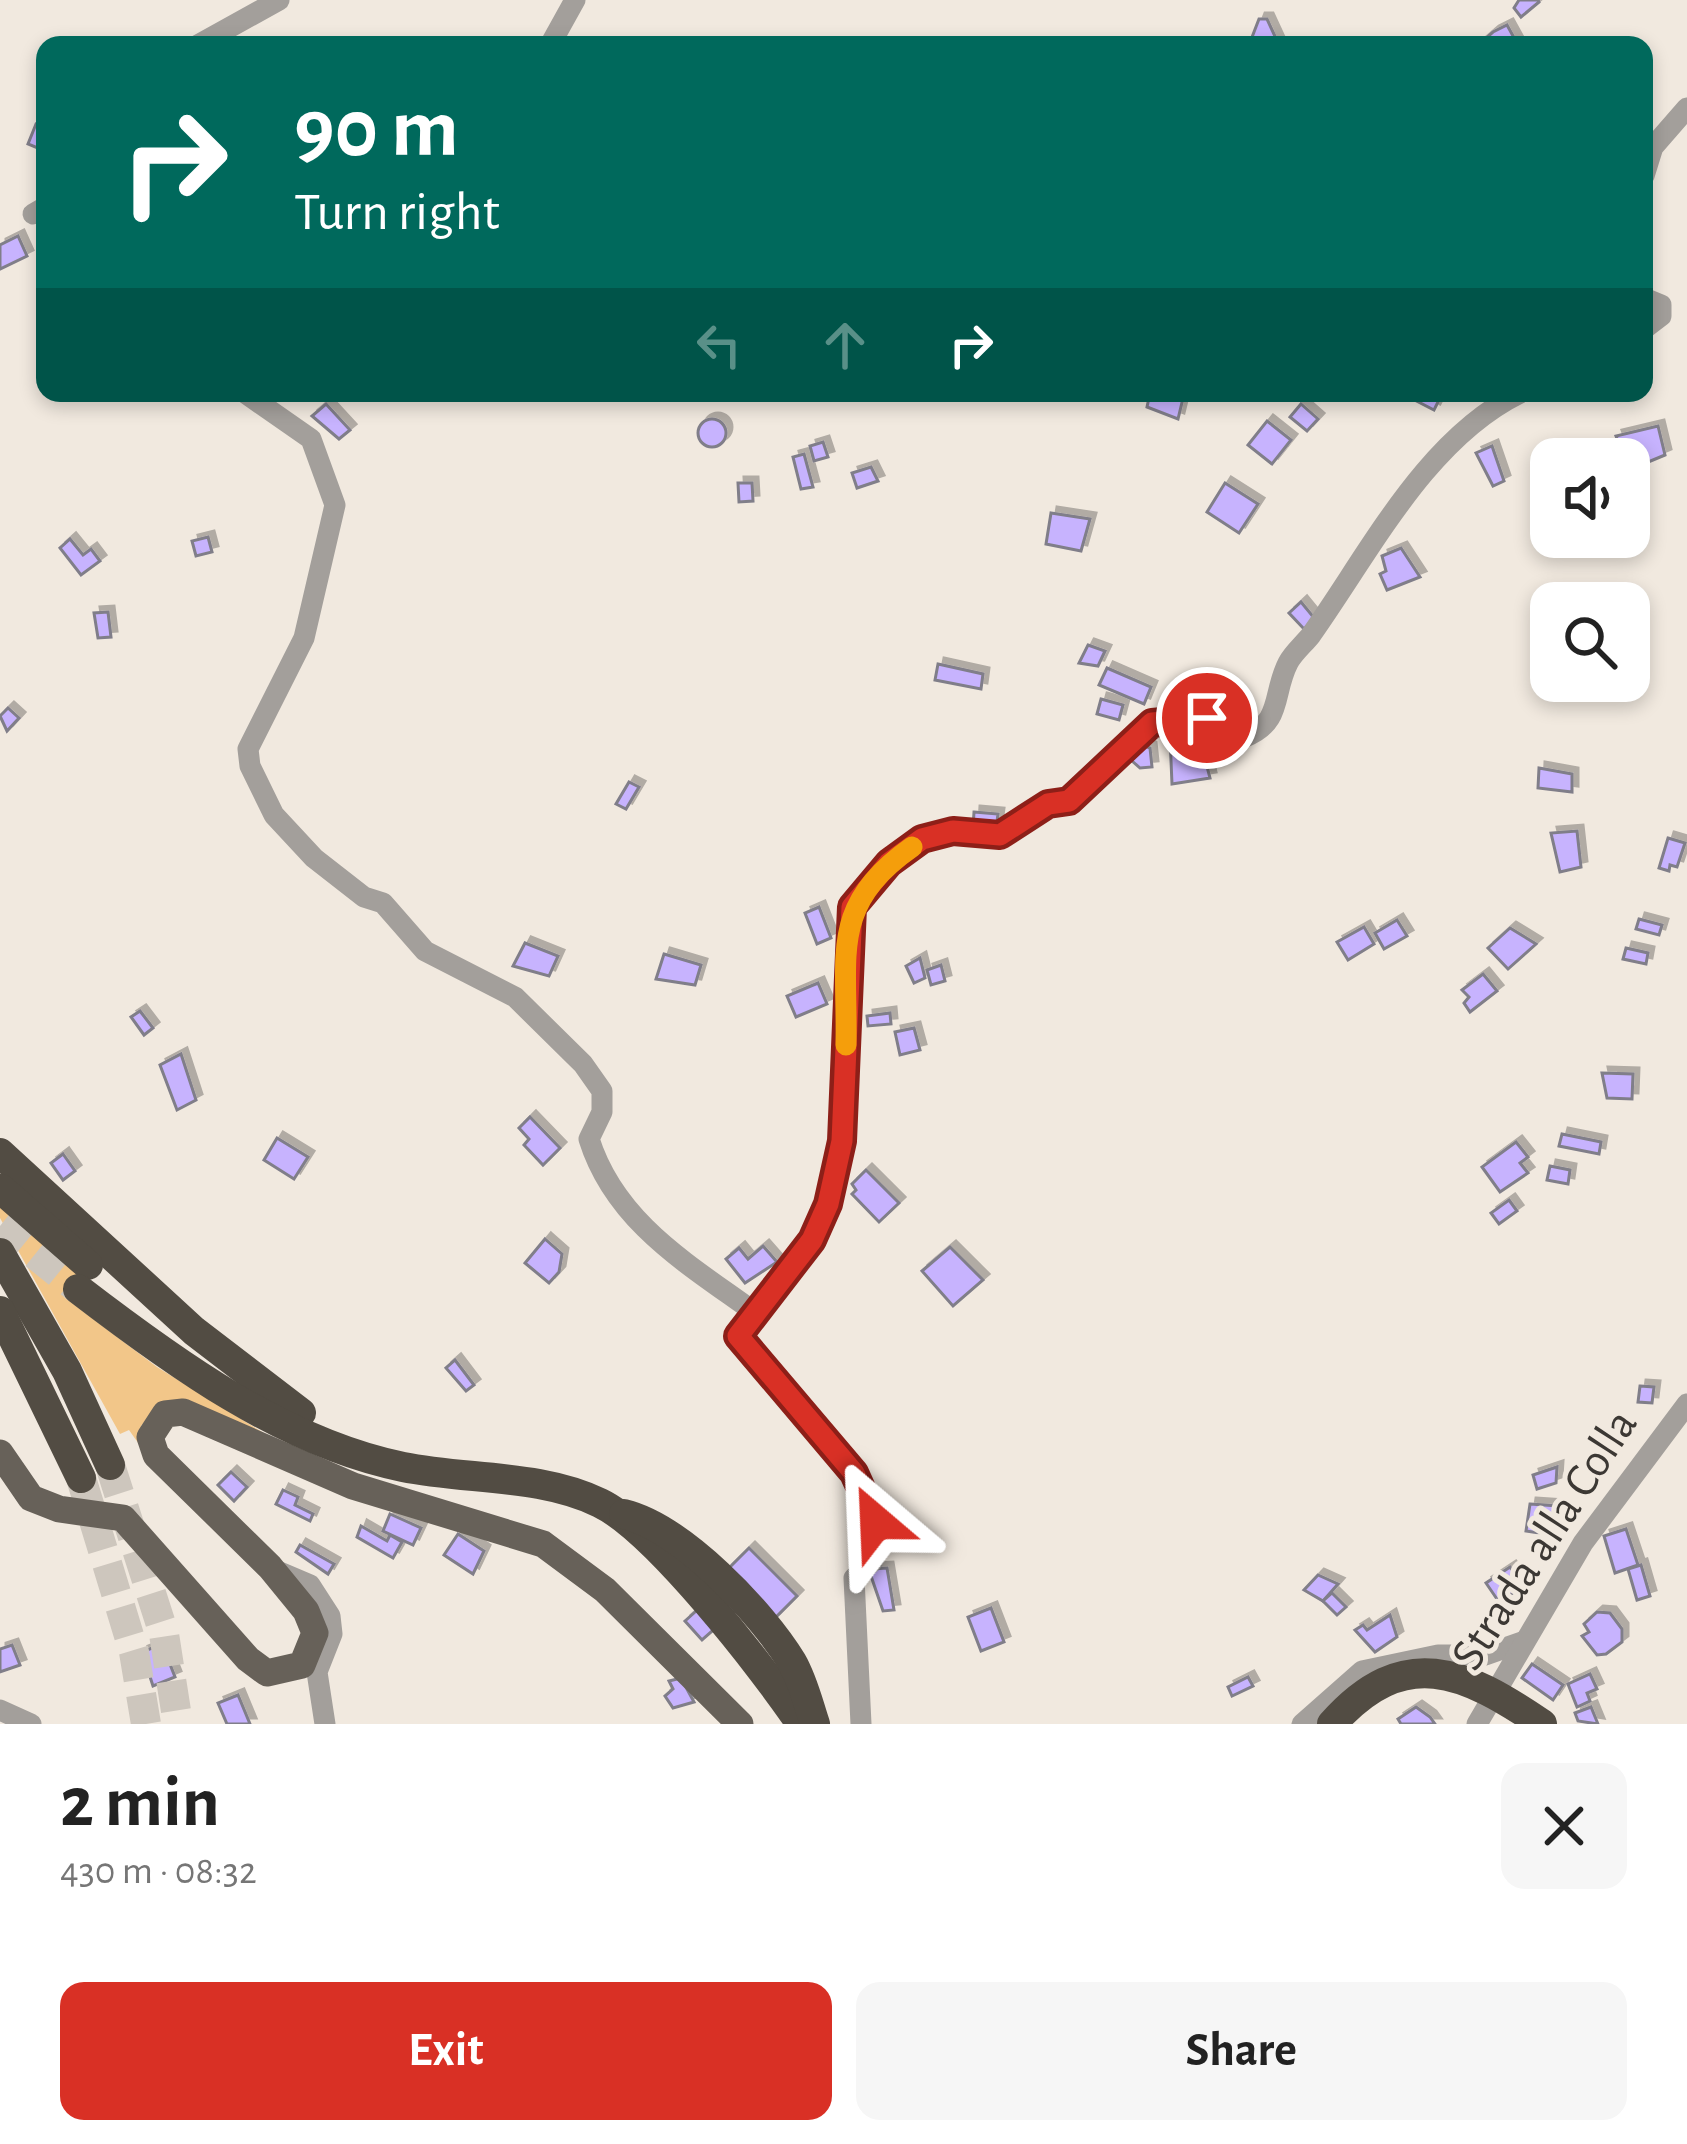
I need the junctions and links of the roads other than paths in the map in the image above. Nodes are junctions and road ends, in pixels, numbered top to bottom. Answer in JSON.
{"nodes":[{"id":1,"x":279,"y":0,"type":"edge"},
{"id":2,"x":575,"y":0,"type":"edge"},
{"id":3,"x":214,"y":36,"type":"edge"},
{"id":4,"x":555,"y":36,"type":"edge"},
{"id":5,"x":1687,"y":108,"type":"edge"},
{"id":6,"x":1653,"y":147,"type":"edge"},
{"id":7,"x":258,"y":402,"type":"edge"},
{"id":8,"x":1502,"y":402,"type":"edge"},
{"id":9,"x":0,"y":1153,"type":"edge"},
{"id":10,"x":1,"y":1189,"type":"edge"},
{"id":11,"x":0,"y":1253,"type":"edge"},
{"id":12,"x":78,"y":1288,"type":"tunnel mouth"},
{"id":13,"x":0,"y":1311,"type":"edge"},
{"id":14,"x":754,"y":1312,"type":"junction"},
{"id":15,"x":1687,"y":1404,"type":"edge"},
{"id":16,"x":253,"y":1405,"type":"junction"},
{"id":17,"x":0,"y":1454,"type":"edge"},
{"id":18,"x":365,"y":1456,"type":"junction"},
{"id":19,"x":618,"y":1513,"type":"junction"},
{"id":20,"x":270,"y":1567,"type":"junction"},
{"id":21,"x":1526,"y":1641,"type":"junction"},
{"id":22,"x":0,"y":1710,"type":"edge"},
{"id":23,"x":1478,"y":1722,"type":"edge"},
{"id":24,"x":31,"y":1724,"type":"edge"},
{"id":25,"x":326,"y":1724,"type":"edge"},
{"id":26,"x":740,"y":1724,"type":"edge"},
{"id":27,"x":801,"y":1724,"type":"edge"},
{"id":28,"x":815,"y":1724,"type":"edge"},
{"id":29,"x":862,"y":1724,"type":"edge"},
{"id":30,"x":1302,"y":1724,"type":"edge"},
{"id":31,"x":1333,"y":1724,"type":"edge"},
{"id":32,"x":1542,"y":1724,"type":"edge"}],
"edges":[{"from":1,"to":3,"type":"street"},
{"from":2,"to":4,"type":"street"},
{"from":5,"to":6,"type":"street"},
{"from":7,"to":14,"type":"street"},
{"from":8,"to":14,"type":"street"},
{"from":9,"to":18,"type":"highway"},
{"from":10,"to":16,"type":"highway"},
{"from":11,"to":13,"type":"highway"},
{"from":12,"to":16,"type":"highway"},
{"from":14,"to":29,"type":"street"},
{"from":15,"to":21,"type":"street","name":"Strada alla Colla"},
{"from":16,"to":18,"type":"highway"},
{"from":17,"to":20,"type":"main road"},
{"from":18,"to":19,"type":"highway"},
{"from":19,"to":27,"type":"highway"},
{"from":19,"to":28,"type":"highway"},
{"from":20,"to":25,"type":"street"},
{"from":20,"to":26,"type":"main road"},
{"from":21,"to":23,"type":"street","name":"Strada alla Colla"},
{"from":21,"to":30,"type":"street"},
{"from":22,"to":24,"type":"street"},
{"from":31,"to":32,"type":"highway"}]}
